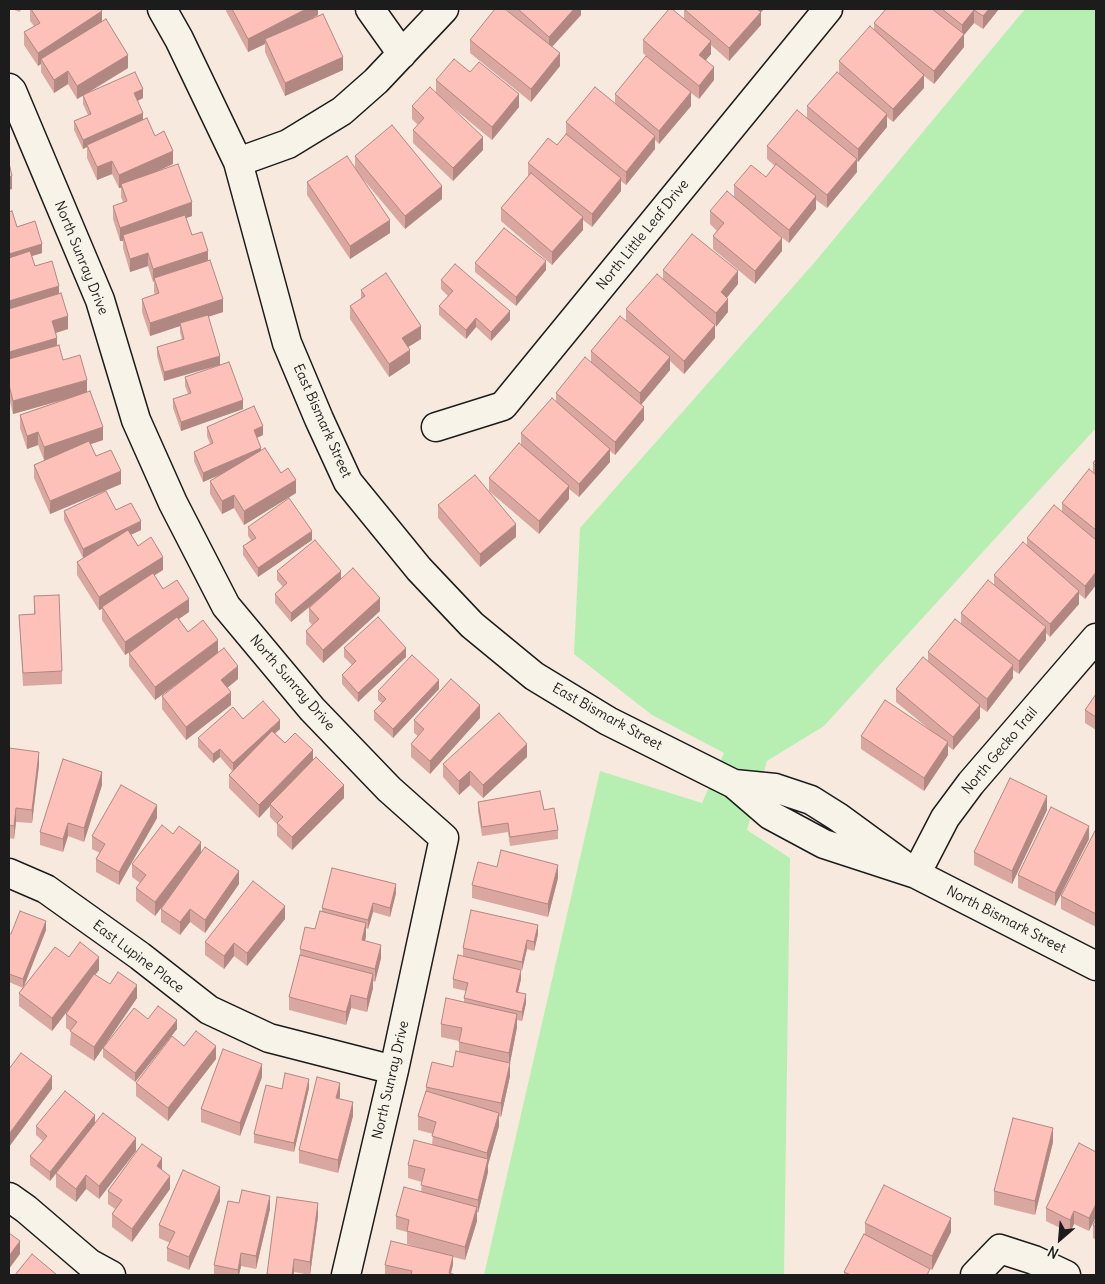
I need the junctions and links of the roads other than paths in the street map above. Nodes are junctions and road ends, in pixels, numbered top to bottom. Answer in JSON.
{"nodes":[{"id":1,"x":162,"y":9,"type":"edge"},
{"id":2,"x":370,"y":9,"type":"edge"},
{"id":3,"x":444,"y":9,"type":"edge"},
{"id":4,"x":828,"y":9,"type":"edge"},
{"id":5,"x":402,"y":54,"type":"junction"},
{"id":6,"x":9,"y":88,"type":"edge"},
{"id":7,"x":238,"y":162,"type":"junction"},
{"id":8,"x":436,"y":427,"type":"dead end"},
{"id":9,"x":1096,"y":638,"type":"edge"},
{"id":10,"x":734,"y":784,"type":"junction"},
{"id":11,"x":812,"y":800,"type":"junction"},
{"id":12,"x":794,"y":828,"type":"junction"},
{"id":13,"x":9,"y":873,"type":"edge"},
{"id":14,"x":916,"y":874,"type":"junction"},
{"id":15,"x":1096,"y":966,"type":"edge"},
{"id":16,"x":394,"y":1070,"type":"junction"},
{"id":17,"x":9,"y":1197,"type":"edge"},
{"id":18,"x":111,"y":1275,"type":"edge"},
{"id":19,"x":346,"y":1275,"type":"edge"},
{"id":20,"x":975,"y":1275,"type":"edge"},
{"id":21,"x":1066,"y":1275,"type":"edge"}],
"edges":[{"from":1,"to":7,"type":"street","name":"East Bismark Street"},
{"from":2,"to":5,"type":"street"},
{"from":3,"to":5,"type":"street"},
{"from":4,"to":8,"type":"street","name":"North Little Leaf Drive"},
{"from":5,"to":7,"type":"street"},
{"from":6,"to":16,"type":"street","name":"North Sunray Drive"},
{"from":7,"to":10,"type":"street","name":"East Bismark Street"},
{"from":9,"to":14,"type":"street","name":"North Gecko Trail"},
{"from":10,"to":11,"type":"street","name":"East Bismark Street"},
{"from":10,"to":12,"type":"street","name":"East Bismark Street"},
{"from":11,"to":12,"type":"street"},
{"from":11,"to":14,"type":"street","name":"East Bismark Street"},
{"from":12,"to":14,"type":"street","name":"East Bismark Street"},
{"from":13,"to":16,"type":"street","name":"East Lupine Place"},
{"from":14,"to":15,"type":"street","name":"North Bismark Street"},
{"from":16,"to":19,"type":"street","name":"North Sunray Drive"},
{"from":17,"to":18,"type":"street"},
{"from":20,"to":21,"type":"street"}]}
